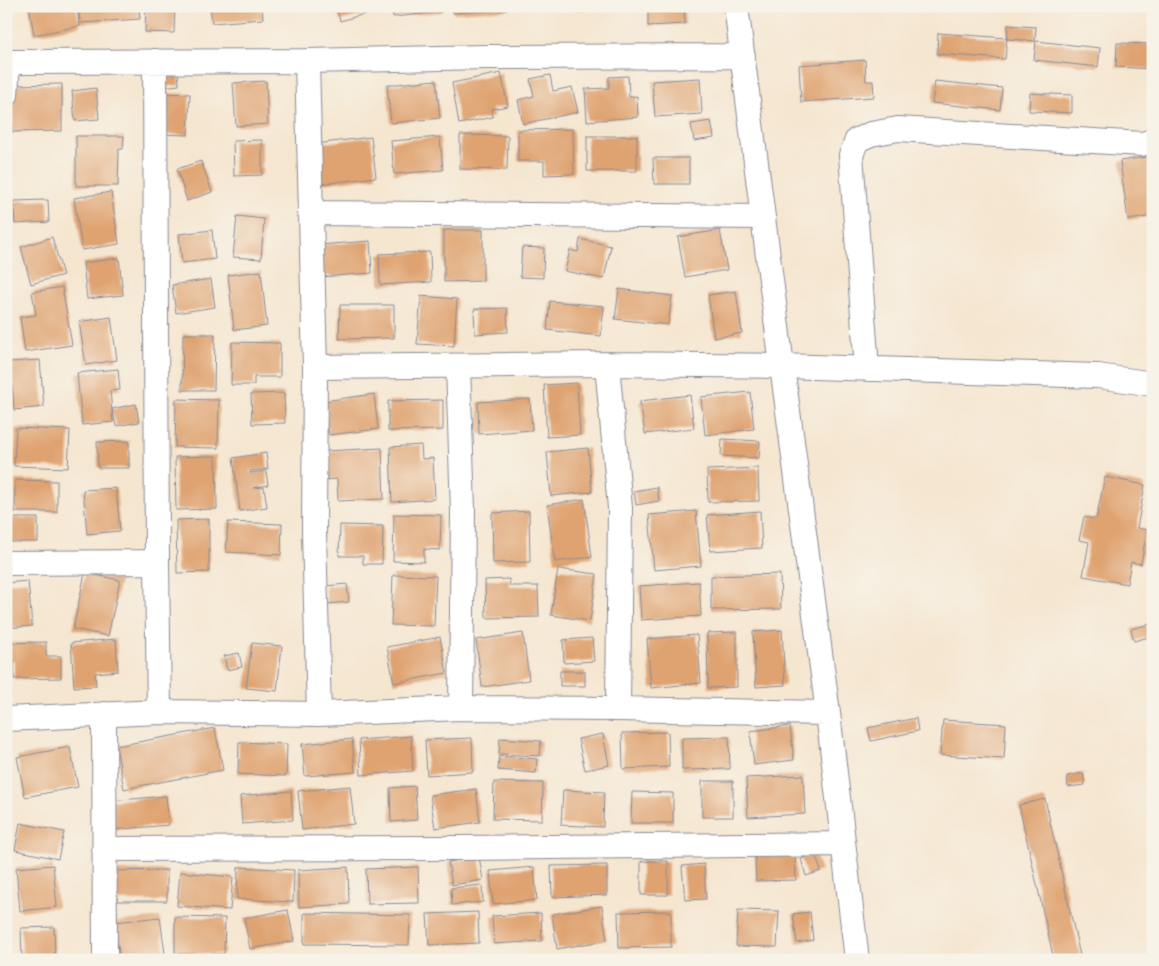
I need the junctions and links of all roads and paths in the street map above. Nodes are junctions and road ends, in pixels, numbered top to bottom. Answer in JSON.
{"nodes":[{"id":1,"x":736,"y":6,"type":"edge"},
{"id":2,"x":743,"y":56,"type":"junction"},
{"id":3,"x":155,"y":61,"type":"junction"},
{"id":4,"x":307,"y":61,"type":"junction"},
{"id":5,"x":7,"y":62,"type":"edge"},
{"id":6,"x":6,"y":95,"type":"edge"},
{"id":7,"x":1153,"y":141,"type":"edge"},
{"id":8,"x":310,"y":213,"type":"junction"},
{"id":9,"x":763,"y":217,"type":"junction"},
{"id":10,"x":607,"y":364,"type":"junction"},
{"id":11,"x":458,"y":366,"type":"junction"},
{"id":12,"x":782,"y":366,"type":"junction"},
{"id":13,"x":315,"y":367,"type":"junction"},
{"id":14,"x":868,"y":369,"type":"junction"},
{"id":15,"x":1153,"y":384,"type":"edge"},
{"id":16,"x":157,"y":562,"type":"junction"},
{"id":17,"x":6,"y":563,"type":"edge"},
{"id":18,"x":461,"y":708,"type":"junction"},
{"id":19,"x":618,"y":709,"type":"junction"},
{"id":20,"x":158,"y":712,"type":"junction"},
{"id":21,"x":828,"y":713,"type":"junction"},
{"id":22,"x":104,"y":714,"type":"junction"},
{"id":23,"x":319,"y":714,"type":"junction"},
{"id":24,"x":6,"y":719,"type":"edge"},
{"id":25,"x":843,"y":844,"type":"junction"},
{"id":26,"x":104,"y":849,"type":"junction"},
{"id":27,"x":105,"y":960,"type":"edge"},
{"id":28,"x":857,"y":960,"type":"edge"}],
"edges":[{"from":1,"to":2,"type":"street"},
{"from":2,"to":4,"type":"street"},
{"from":2,"to":9,"type":"street"},
{"from":3,"to":4,"type":"street"},
{"from":3,"to":5,"type":"street"},
{"from":3,"to":16,"type":"street"},
{"from":4,"to":8,"type":"street"},
{"from":5,"to":6,"type":"street"},
{"from":7,"to":14,"type":"street"},
{"from":8,"to":9,"type":"street"},
{"from":8,"to":13,"type":"street"},
{"from":9,"to":12,"type":"street"},
{"from":10,"to":11,"type":"street"},
{"from":10,"to":12,"type":"street"},
{"from":10,"to":19,"type":"street"},
{"from":11,"to":13,"type":"street"},
{"from":11,"to":18,"type":"street"},
{"from":12,"to":14,"type":"street"},
{"from":12,"to":21,"type":"street"},
{"from":13,"to":23,"type":"street"},
{"from":14,"to":15,"type":"street"},
{"from":16,"to":17,"type":"street"},
{"from":16,"to":20,"type":"street"},
{"from":18,"to":19,"type":"street"},
{"from":18,"to":23,"type":"street"},
{"from":19,"to":21,"type":"street"},
{"from":20,"to":22,"type":"street"},
{"from":20,"to":23,"type":"street"},
{"from":21,"to":25,"type":"street"},
{"from":22,"to":24,"type":"street"},
{"from":22,"to":26,"type":"street"},
{"from":25,"to":26,"type":"street"},
{"from":25,"to":28,"type":"street"},
{"from":26,"to":27,"type":"street"}]}
